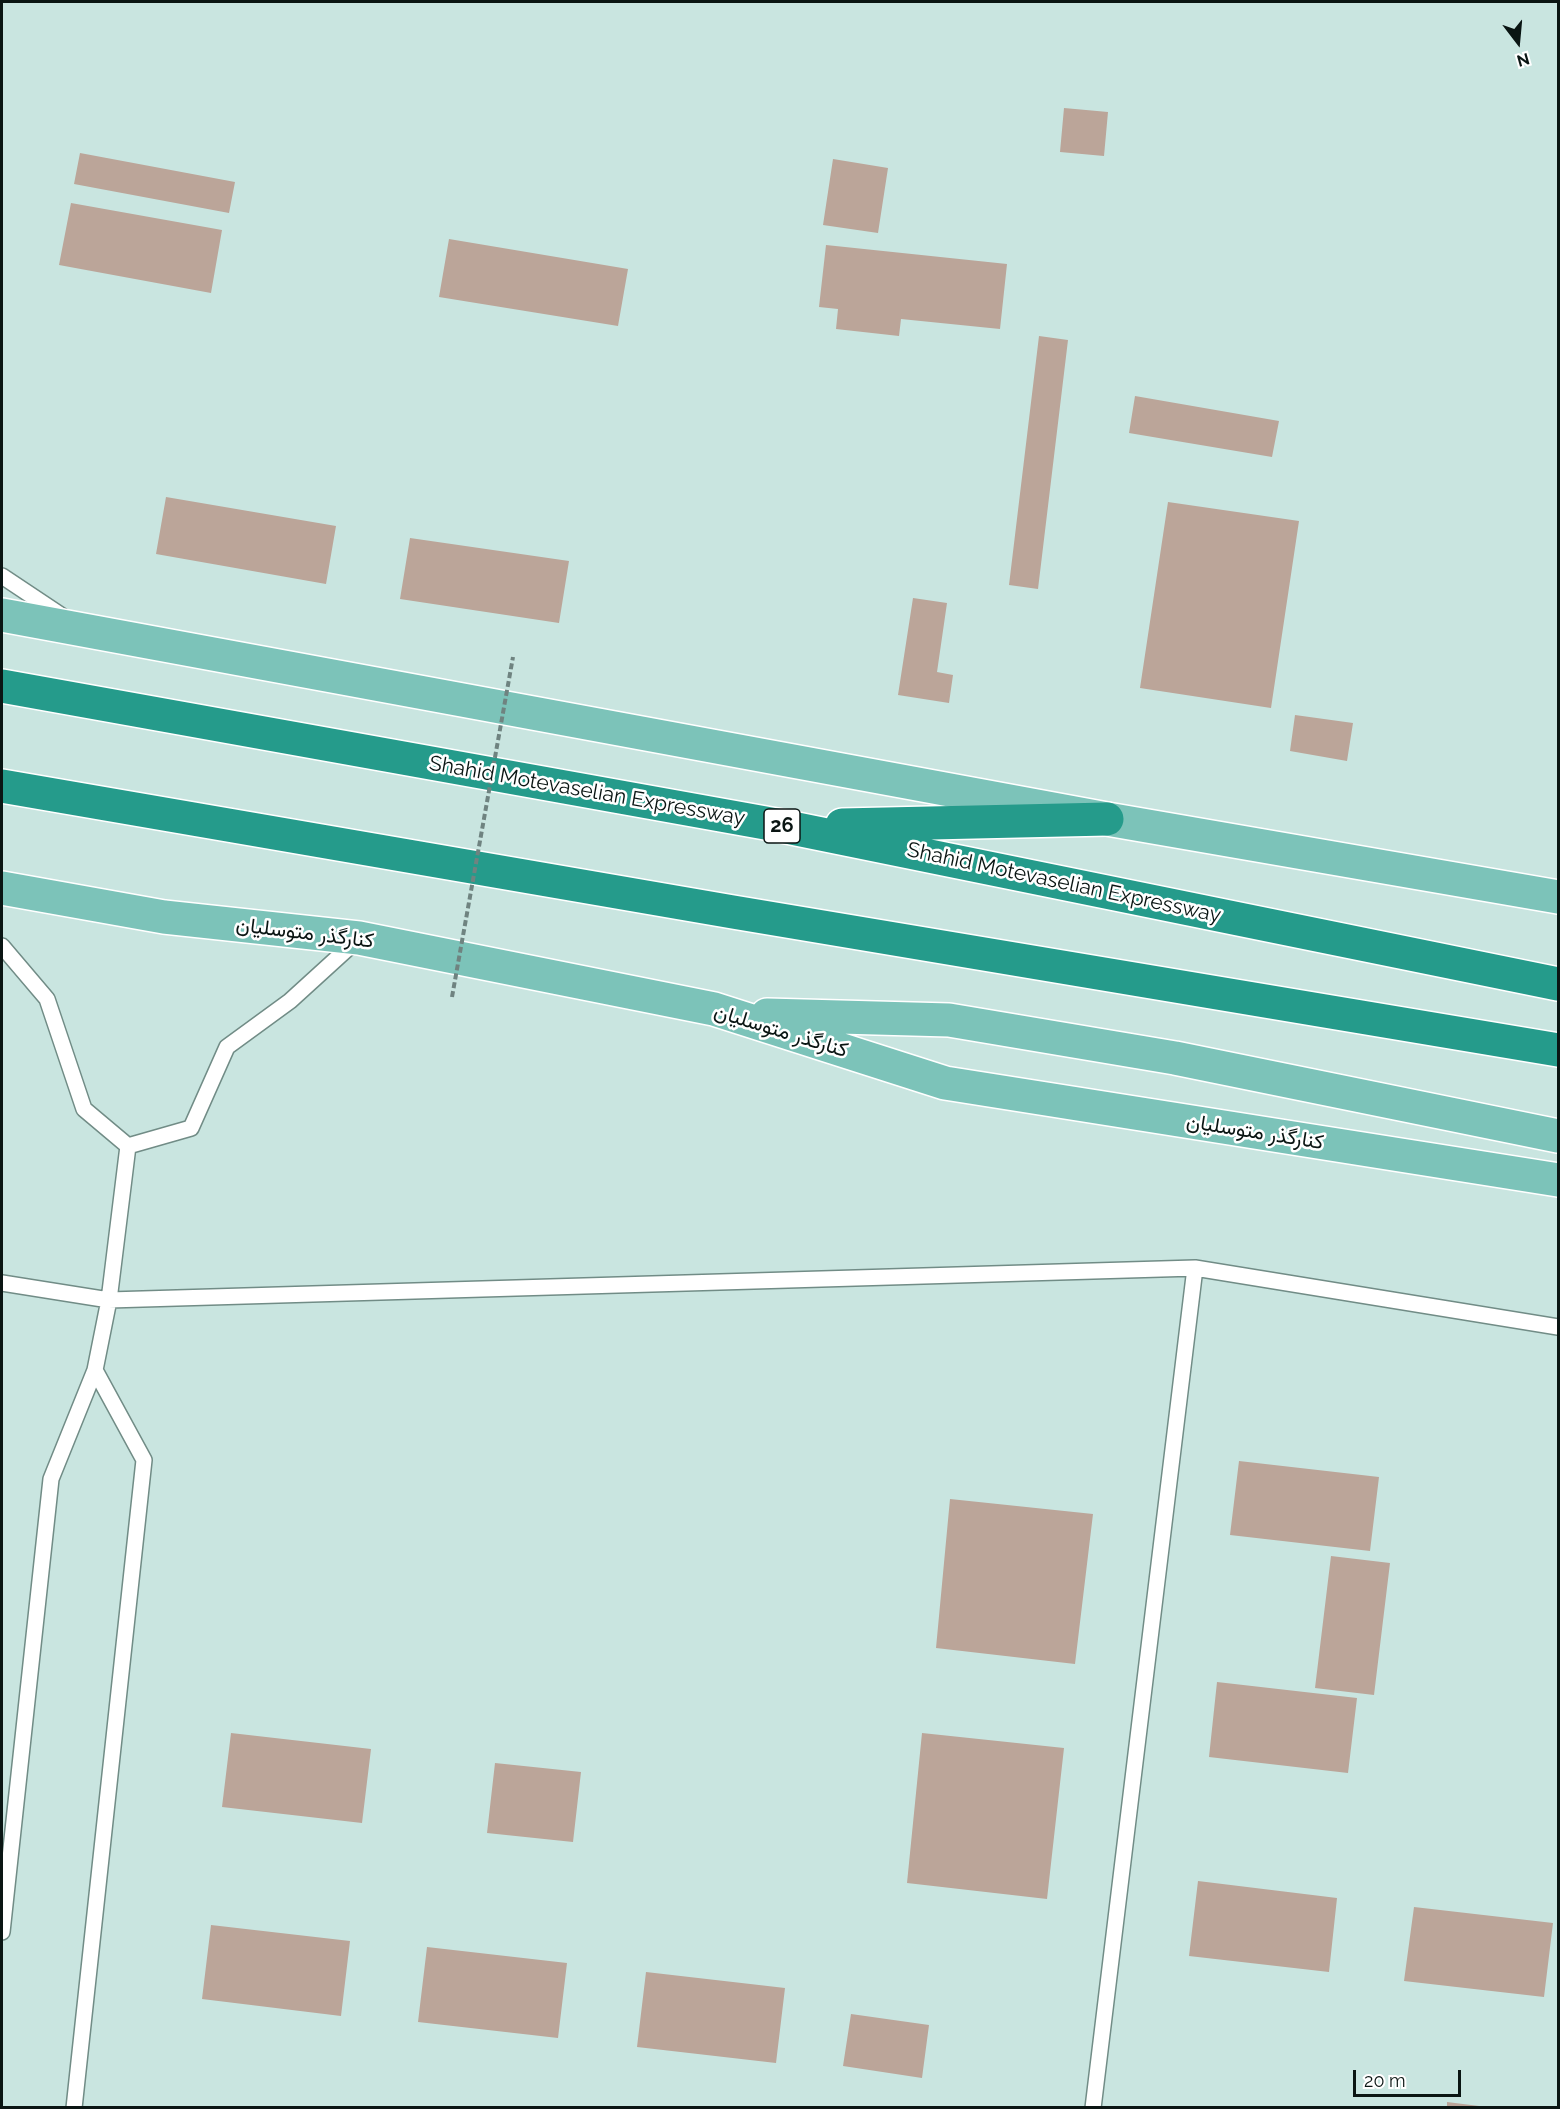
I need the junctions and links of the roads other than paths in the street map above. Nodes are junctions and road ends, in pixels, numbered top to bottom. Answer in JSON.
{"nodes":[{"id":1,"x":2,"y":576,"type":"edge"},
{"id":2,"x":2,"y":615,"type":"edge"},
{"id":3,"x":80,"y":628,"type":"junction"},
{"id":4,"x":2,"y":686,"type":"edge"},
{"id":5,"x":2,"y":786,"type":"edge"},
{"id":6,"x":1107,"y":819,"type":"junction"},
{"id":7,"x":782,"y":826,"type":"junction"},
{"id":8,"x":2,"y":888,"type":"edge"},
{"id":9,"x":1558,"y":897,"type":"edge"},
{"id":10,"x":359,"y":938,"type":"junction"},
{"id":11,"x":2,"y":946,"type":"edge"},
{"id":12,"x":1558,"y":984,"type":"edge"},
{"id":13,"x":727,"y":1013,"type":"junction"},
{"id":14,"x":1558,"y":1050,"type":"edge"},
{"id":15,"x":1558,"y":1136,"type":"edge"},
{"id":16,"x":128,"y":1146,"type":"junction"},
{"id":17,"x":1558,"y":1180,"type":"edge"},
{"id":18,"x":1195,"y":1268,"type":"junction"},
{"id":19,"x":2,"y":1283,"type":"edge"},
{"id":20,"x":109,"y":1300,"type":"junction"},
{"id":21,"x":1558,"y":1327,"type":"edge"},
{"id":22,"x":95,"y":1371,"type":"junction"},
{"id":23,"x":2,"y":1932,"type":"edge"},
{"id":24,"x":74,"y":2108,"type":"edge"},
{"id":25,"x":1093,"y":2108,"type":"edge"}],
"edges":[{"from":1,"to":3,"type":"lane"},
{"from":2,"to":3,"type":"main road"},
{"from":3,"to":6,"type":"main road"},
{"from":4,"to":7,"type":"highway","name":"Shahid Motevaselian Expressway","number":"26"},
{"from":5,"to":14,"type":"highway"},
{"from":6,"to":7,"type":"highway"},
{"from":6,"to":9,"type":"main road"},
{"from":7,"to":12,"type":"highway","name":"Shahid Motevaselian Expressway","number":"26"},
{"from":8,"to":10,"type":"main road","name":"کنارگذر متوسلیان"},
{"from":10,"to":13,"type":"main road","name":"کنارگذر متوسلیان"},
{"from":10,"to":16,"type":"lane"},
{"from":11,"to":16,"type":"lane"},
{"from":13,"to":15,"type":"main road"},
{"from":13,"to":17,"type":"main road","name":"کنارگذر متوسلیان"},
{"from":16,"to":20,"type":"lane"},
{"from":18,"to":20,"type":"lane"},
{"from":18,"to":21,"type":"lane"},
{"from":18,"to":25,"type":"lane"},
{"from":19,"to":20,"type":"lane"},
{"from":20,"to":22,"type":"lane"},
{"from":22,"to":23,"type":"lane"},
{"from":22,"to":24,"type":"lane"}]}
